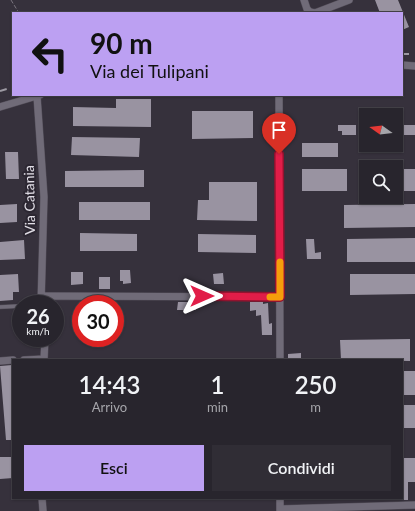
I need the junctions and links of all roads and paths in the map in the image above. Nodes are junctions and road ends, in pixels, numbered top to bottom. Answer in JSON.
{"nodes":[{"id":1,"x":11,"y":0,"type":"edge"},
{"id":2,"x":304,"y":0,"type":"edge"},
{"id":3,"x":349,"y":0,"type":"edge"},
{"id":4,"x":18,"y":12,"type":"edge"},
{"id":5,"x":310,"y":12,"type":"edge"},
{"id":6,"x":318,"y":12,"type":"edge"},
{"id":7,"x":403,"y":65,"type":"edge"},
{"id":8,"x":415,"y":66,"type":"edge"},
{"id":9,"x":36,"y":96,"type":"edge"},
{"id":10,"x":39,"y":96,"type":"edge"},
{"id":11,"x":279,"y":96,"type":"edge"},
{"id":12,"x":0,"y":107,"type":"edge"},
{"id":13,"x":41,"y":295,"type":"edge"},
{"id":14,"x":64,"y":296,"type":"edge"},
{"id":15,"x":280,"y":297,"type":"junction"},
{"id":16,"x":12,"y":306,"type":"edge"},
{"id":17,"x":0,"y":307,"type":"edge"},
{"id":18,"x":45,"y":347,"type":"edge"},
{"id":19,"x":44,"y":359,"type":"edge"},
{"id":20,"x":280,"y":359,"type":"edge"},
{"id":21,"x":12,"y":360,"type":"edge"},
{"id":22,"x":0,"y":361,"type":"edge"},
{"id":23,"x":42,"y":499,"type":"edge"},
{"id":24,"x":280,"y":499,"type":"edge"},
{"id":25,"x":415,"y":505,"type":"edge"},
{"id":26,"x":280,"y":510,"type":"edge"},
{"id":27,"x":43,"y":511,"type":"edge"}],
"edges":[{"from":1,"to":4,"type":"path"},
{"from":2,"to":5,"type":"street"},
{"from":3,"to":6,"type":"street"},
{"from":7,"to":8,"type":"street"},
{"from":9,"to":12,"type":"street"},
{"from":10,"to":13,"type":"street","name":"Via Catania"},
{"from":11,"to":15,"type":"street"},
{"from":14,"to":15,"type":"street"},
{"from":15,"to":20,"type":"street"},
{"from":16,"to":17,"type":"lane"},
{"from":18,"to":19,"type":"street"},
{"from":21,"to":22,"type":"street"},
{"from":23,"to":27,"type":"street"},
{"from":24,"to":26,"type":"street"},
{"from":25,"to":26,"type":"street"}]}
